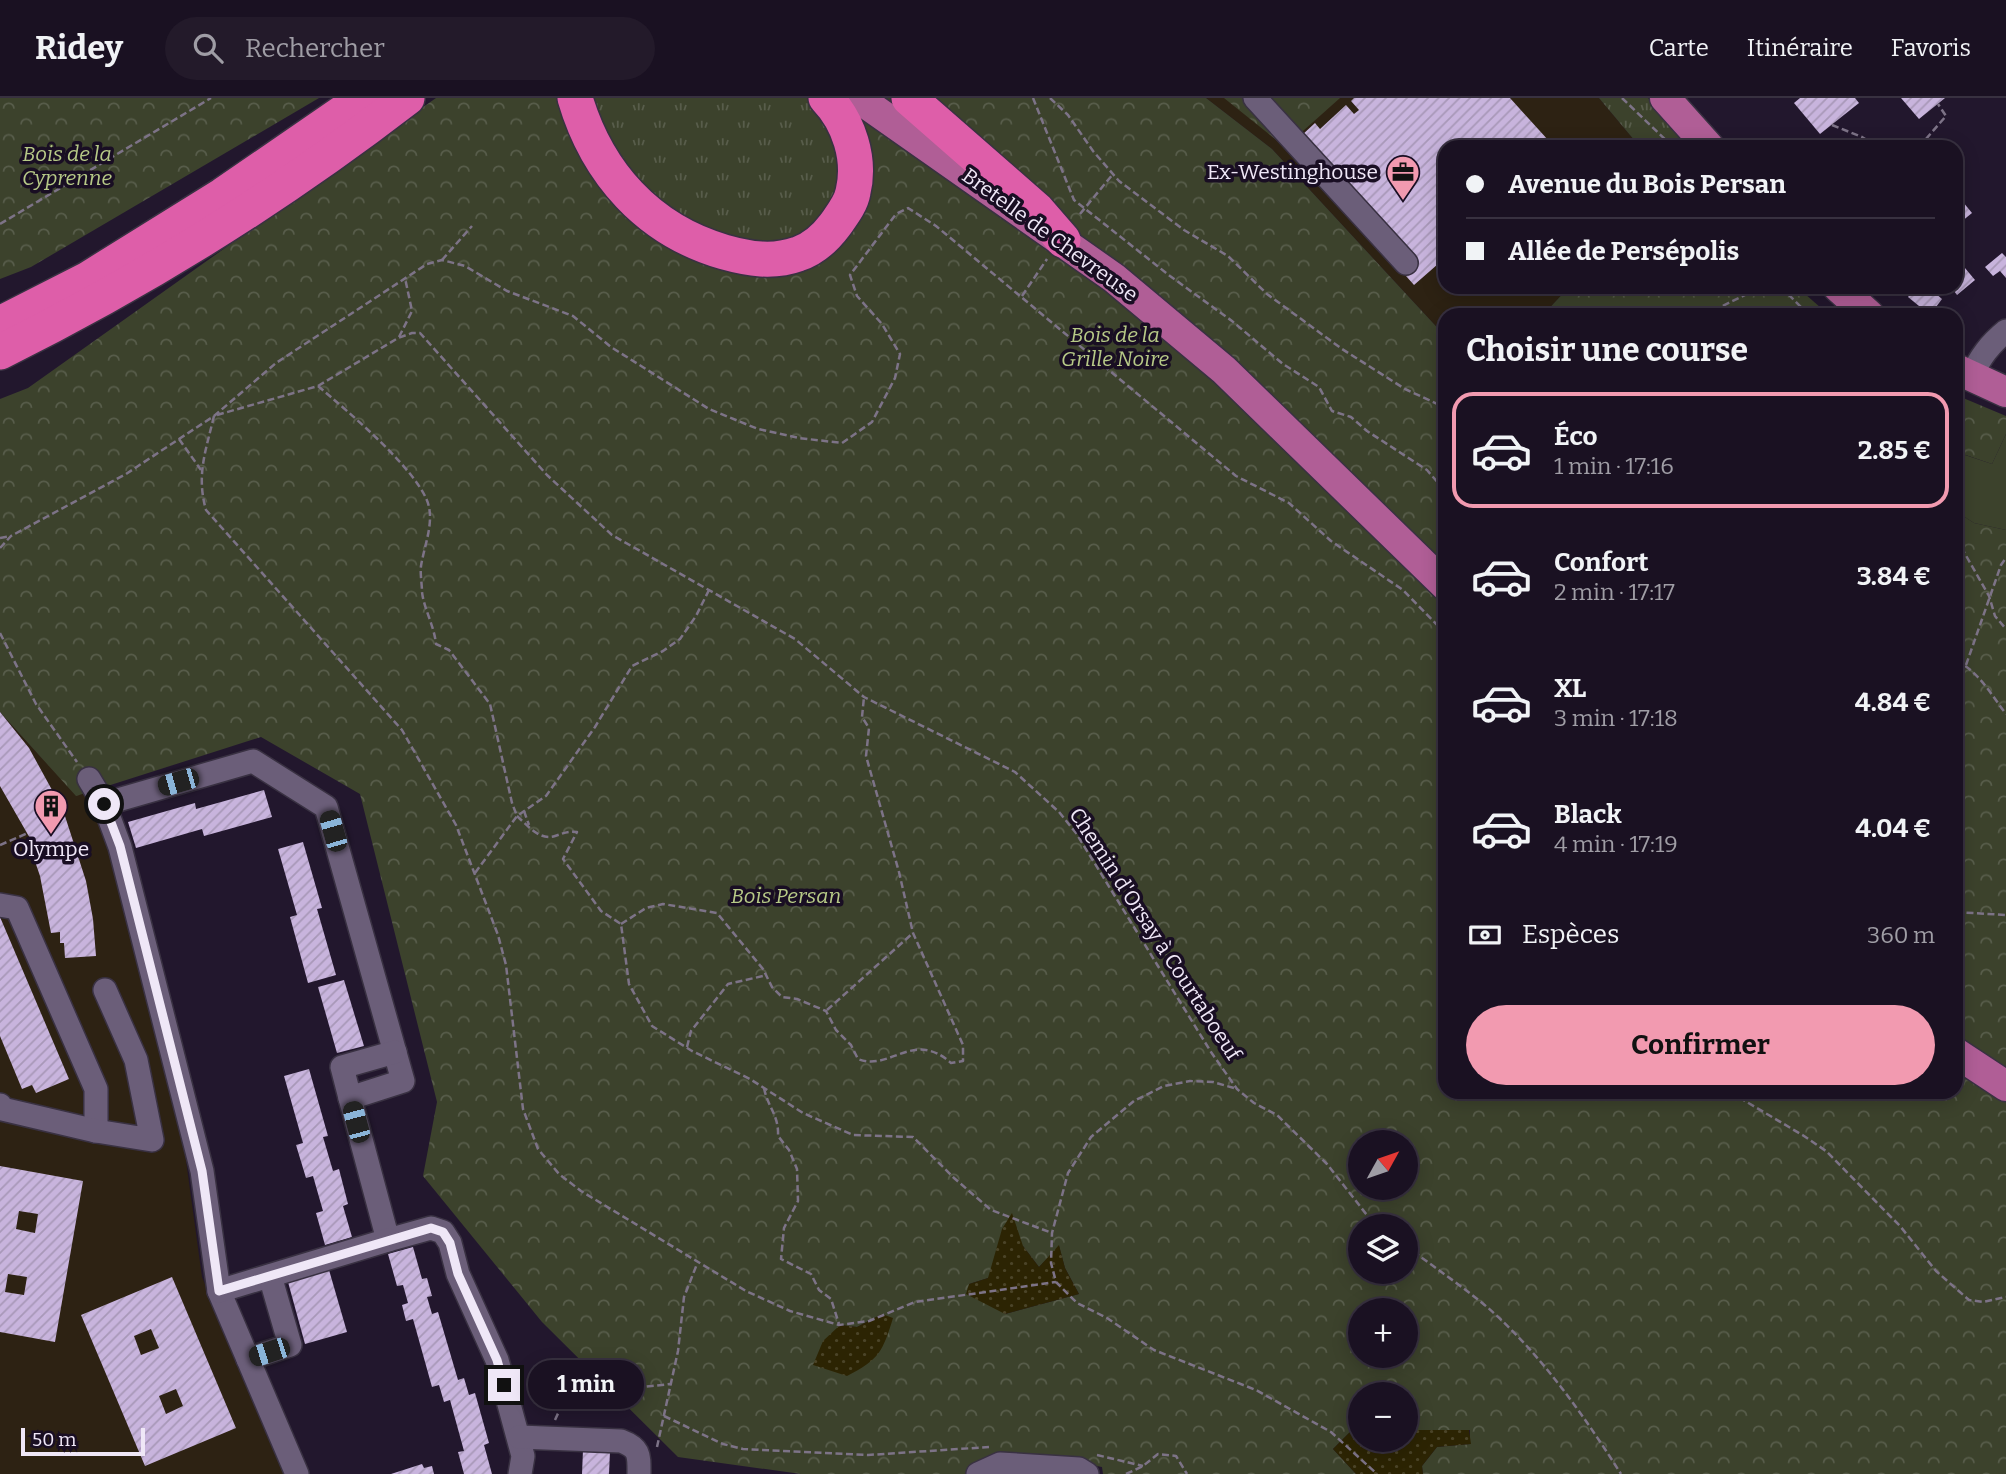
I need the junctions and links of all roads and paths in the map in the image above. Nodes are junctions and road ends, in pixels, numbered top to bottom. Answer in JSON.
{"nodes":[{"id":1,"x":211,"y":98,"type":"edge"},
{"id":2,"x":364,"y":98,"type":"edge"},
{"id":3,"x":407,"y":98,"type":"edge"},
{"id":4,"x":575,"y":98,"type":"edge"},
{"id":5,"x":826,"y":98,"type":"edge"},
{"id":6,"x":858,"y":98,"type":"edge"},
{"id":7,"x":909,"y":98,"type":"edge"},
{"id":8,"x":1033,"y":98,"type":"edge"},
{"id":9,"x":1050,"y":98,"type":"edge"},
{"id":10,"x":1255,"y":98,"type":"edge"},
{"id":11,"x":1622,"y":98,"type":"edge"},
{"id":12,"x":1665,"y":98,"type":"edge"},
{"id":13,"x":1938,"y":104,"type":"dead end"},
{"id":14,"x":1832,"y":125,"type":"dead end"},
{"id":15,"x":1666,"y":140,"type":"edge"},
{"id":16,"x":1703,"y":140,"type":"edge"},
{"id":17,"x":1866,"y":140,"type":"edge"},
{"id":18,"x":1925,"y":140,"type":"edge"},
{"id":19,"x":1113,"y":174,"type":"junction"},
{"id":20,"x":1083,"y":208,"type":"junction"},
{"id":21,"x":0,"y":224,"type":"edge"},
{"id":22,"x":472,"y":226,"type":"dead end"},
{"id":23,"x":1063,"y":238,"type":"junction"},
{"id":24,"x":442,"y":260,"type":"junction"},
{"id":25,"x":1406,"y":263,"type":"dead end"},
{"id":26,"x":405,"y":278,"type":"junction"},
{"id":27,"x":1747,"y":294,"type":"edge"},
{"id":28,"x":1788,"y":294,"type":"edge"},
{"id":29,"x":1846,"y":294,"type":"edge"},
{"id":30,"x":1022,"y":296,"type":"junction"},
{"id":31,"x":1718,"y":308,"type":"edge"},
{"id":32,"x":1802,"y":308,"type":"edge"},
{"id":33,"x":1861,"y":308,"type":"edge"},
{"id":34,"x":0,"y":324,"type":"edge"},
{"id":35,"x":2006,"y":331,"type":"edge"},
{"id":36,"x":398,"y":338,"type":"junction"},
{"id":37,"x":0,"y":352,"type":"edge"},
{"id":38,"x":1964,"y":373,"type":"edge"},
{"id":39,"x":318,"y":386,"type":"junction"},
{"id":40,"x":2006,"y":392,"type":"edge"},
{"id":41,"x":1438,"y":404,"type":"edge"},
{"id":42,"x":214,"y":416,"type":"junction"},
{"id":43,"x":179,"y":439,"type":"junction"},
{"id":44,"x":201,"y":470,"type":"junction"},
{"id":45,"x":1438,"y":483,"type":"edge"},
{"id":46,"x":11,"y":536,"type":"junction"},
{"id":47,"x":0,"y":538,"type":"edge"},
{"id":48,"x":0,"y":548,"type":"edge"},
{"id":49,"x":1963,"y":550,"type":"edge"},
{"id":50,"x":2006,"y":558,"type":"edge"},
{"id":51,"x":1438,"y":578,"type":"edge"},
{"id":52,"x":709,"y":590,"type":"junction"},
{"id":53,"x":1989,"y":596,"type":"junction"},
{"id":54,"x":1438,"y":626,"type":"edge"},
{"id":55,"x":2006,"y":629,"type":"edge"},
{"id":56,"x":0,"y":633,"type":"edge"},
{"id":57,"x":1963,"y":664,"type":"edge"},
{"id":58,"x":1966,"y":665,"type":"junction"},
{"id":59,"x":864,"y":697,"type":"junction"},
{"id":60,"x":2006,"y":714,"type":"edge"},
{"id":61,"x":89,"y":779,"type":"joint"},
{"id":62,"x":104,"y":804,"type":"junction"},
{"id":63,"x":524,"y":811,"type":"junction"},
{"id":64,"x":517,"y":816,"type":"junction"},
{"id":65,"x":523,"y":819,"type":"dead end"},
{"id":66,"x":529,"y":827,"type":"junction"},
{"id":67,"x":28,"y":833,"type":"dead end"},
{"id":68,"x":0,"y":845,"type":"edge"},
{"id":69,"x":474,"y":873,"type":"junction"},
{"id":70,"x":0,"y":905,"type":"edge"},
{"id":71,"x":1963,"y":912,"type":"edge"},
{"id":72,"x":2006,"y":915,"type":"edge"},
{"id":73,"x":621,"y":924,"type":"junction"},
{"id":74,"x":913,"y":933,"type":"junction"},
{"id":75,"x":763,"y":976,"type":"dead end"},
{"id":76,"x":105,"y":990,"type":"dead end"},
{"id":77,"x":826,"y":1011,"type":"junction"},
{"id":78,"x":687,"y":1048,"type":"junction"},
{"id":79,"x":395,"y":1052,"type":"junction"},
{"id":80,"x":1963,"y":1058,"type":"edge"},
{"id":81,"x":2006,"y":1086,"type":"edge"},
{"id":82,"x":764,"y":1088,"type":"junction"},
{"id":83,"x":1237,"y":1089,"type":"junction"},
{"id":84,"x":350,"y":1098,"type":"junction"},
{"id":85,"x":1742,"y":1099,"type":"edge"},
{"id":86,"x":0,"y":1105,"type":"edge"},
{"id":87,"x":96,"y":1131,"type":"junction"},
{"id":88,"x":1366,"y":1214,"type":"edge"},
{"id":89,"x":1052,"y":1233,"type":"junction"},
{"id":90,"x":388,"y":1240,"type":"junction"},
{"id":91,"x":1418,"y":1255,"type":"edge"},
{"id":92,"x":697,"y":1264,"type":"junction"},
{"id":93,"x":270,"y":1276,"type":"junction"},
{"id":94,"x":1056,"y":1282,"type":"junction"},
{"id":95,"x":219,"y":1291,"type":"junction"},
{"id":96,"x":2006,"y":1297,"type":"edge"},
{"id":97,"x":839,"y":1325,"type":"junction"},
{"id":98,"x":248,"y":1359,"type":"junction"},
{"id":99,"x":671,"y":1384,"type":"junction"},
{"id":100,"x":664,"y":1416,"type":"junction"},
{"id":101,"x":519,"y":1437,"type":"junction"},
{"id":102,"x":547,"y":1438,"type":"junction"},
{"id":103,"x":989,"y":1447,"type":"dead end"},
{"id":104,"x":639,"y":1465,"type":"edge"},
{"id":105,"x":1092,"y":1465,"type":"edge"},
{"id":106,"x":1143,"y":1466,"type":"junction"},
{"id":107,"x":297,"y":1474,"type":"edge"},
{"id":108,"x":520,"y":1474,"type":"edge"},
{"id":109,"x":978,"y":1474,"type":"edge"},
{"id":110,"x":1126,"y":1474,"type":"edge"},
{"id":111,"x":1187,"y":1474,"type":"edge"},
{"id":112,"x":1377,"y":1474,"type":"edge"},
{"id":113,"x":1621,"y":1474,"type":"edge"}],
"edges":[{"from":1,"to":21,"type":"path"},
{"from":2,"to":34,"type":"highway"},
{"from":3,"to":37,"type":"highway"},
{"from":4,"to":5,"type":"highway"},
{"from":6,"to":23,"type":"main road","name":"Bretelle de Chevreuse"},
{"from":7,"to":23,"type":"highway"},
{"from":8,"to":20,"type":"path"},
{"from":9,"to":19,"type":"path"},
{"from":10,"to":25,"type":"street"},
{"from":11,"to":15,"type":"path"},
{"from":12,"to":16,"type":"main road"},
{"from":13,"to":18,"type":"path"},
{"from":14,"to":17,"type":"path"},
{"from":19,"to":20,"type":"path"},
{"from":19,"to":41,"type":"path"},
{"from":20,"to":23,"type":"path"},
{"from":20,"to":45,"type":"path"},
{"from":22,"to":24,"type":"path"},
{"from":23,"to":30,"type":"path"},
{"from":23,"to":51,"type":"main road","name":"Bretelle de Chevreuse"},
{"from":24,"to":26,"type":"path"},
{"from":24,"to":30,"type":"path"},
{"from":26,"to":36,"type":"path"},
{"from":26,"to":42,"type":"path"},
{"from":27,"to":31,"type":"path"},
{"from":28,"to":32,"type":"path"},
{"from":29,"to":33,"type":"main road"},
{"from":30,"to":54,"type":"path"},
{"from":35,"to":38,"type":"street"},
{"from":36,"to":39,"type":"path"},
{"from":36,"to":52,"type":"path","name":"Chemin d'Orsay à Courtaboeuf"},
{"from":38,"to":40,"type":"main road"},
{"from":39,"to":42,"type":"path"},
{"from":39,"to":64,"type":"path"},
{"from":42,"to":43,"type":"path"},
{"from":42,"to":44,"type":"path"},
{"from":43,"to":44,"type":"path"},
{"from":43,"to":46,"type":"path"},
{"from":44,"to":69,"type":"path"},
{"from":46,"to":47,"type":"path"},
{"from":46,"to":48,"type":"path"},
{"from":49,"to":53,"type":"path"},
{"from":50,"to":53,"type":"path"},
{"from":52,"to":59,"type":"path","name":"Chemin d'Orsay à Courtaboeuf"},
{"from":52,"to":63,"type":"path"},
{"from":53,"to":55,"type":"path"},
{"from":53,"to":58,"type":"path"},
{"from":56,"to":61,"type":"path"},
{"from":57,"to":58,"type":"path"},
{"from":58,"to":60,"type":"path"},
{"from":59,"to":74,"type":"path"},
{"from":59,"to":83,"type":"path","name":"Chemin d'Orsay à Courtaboeuf"},
{"from":61,"to":62,"type":"street"},
{"from":62,"to":79,"type":"street"},
{"from":62,"to":95,"type":"street"},
{"from":63,"to":64,"type":"path"},
{"from":63,"to":66,"type":"path"},
{"from":64,"to":65,"type":"path"},
{"from":64,"to":66,"type":"path"},
{"from":64,"to":69,"type":"path"},
{"from":66,"to":73,"type":"path"},
{"from":67,"to":68,"type":"path"},
{"from":69,"to":92,"type":"path"},
{"from":70,"to":87,"type":"street"},
{"from":71,"to":72,"type":"path"},
{"from":73,"to":77,"type":"path"},
{"from":73,"to":78,"type":"path"},
{"from":74,"to":77,"type":"path"},
{"from":74,"to":77,"type":"path"},
{"from":75,"to":78,"type":"path"},
{"from":76,"to":87,"type":"street"},
{"from":78,"to":82,"type":"path"},
{"from":79,"to":84,"type":"street"},
{"from":79,"to":84,"type":"street"},
{"from":80,"to":81,"type":"main road"},
{"from":82,"to":89,"type":"path"},
{"from":82,"to":97,"type":"path"},
{"from":83,"to":88,"type":"path","name":"Chemin d'Orsay à Courtaboeuf"},
{"from":83,"to":89,"type":"path"},
{"from":84,"to":90,"type":"street"},
{"from":85,"to":96,"type":"path"},
{"from":86,"to":87,"type":"street"},
{"from":89,"to":94,"type":"path"},
{"from":90,"to":93,"type":"street"},
{"from":90,"to":101,"type":"street"},
{"from":91,"to":113,"type":"path"},
{"from":92,"to":97,"type":"path"},
{"from":92,"to":99,"type":"path"},
{"from":93,"to":95,"type":"street"},
{"from":93,"to":98,"type":"street"},
{"from":94,"to":97,"type":"path"},
{"from":94,"to":112,"type":"path"},
{"from":95,"to":98,"type":"street"},
{"from":98,"to":107,"type":"street"},
{"from":99,"to":100,"type":"path"},
{"from":99,"to":102,"type":"path"},
{"from":100,"to":103,"type":"path"},
{"from":100,"to":104,"type":"path"},
{"from":101,"to":102,"type":"street"},
{"from":101,"to":108,"type":"street"},
{"from":102,"to":104,"type":"street"},
{"from":105,"to":106,"type":"path"},
{"from":105,"to":109,"type":"street"},
{"from":106,"to":110,"type":"path"},
{"from":106,"to":111,"type":"path"}]}
